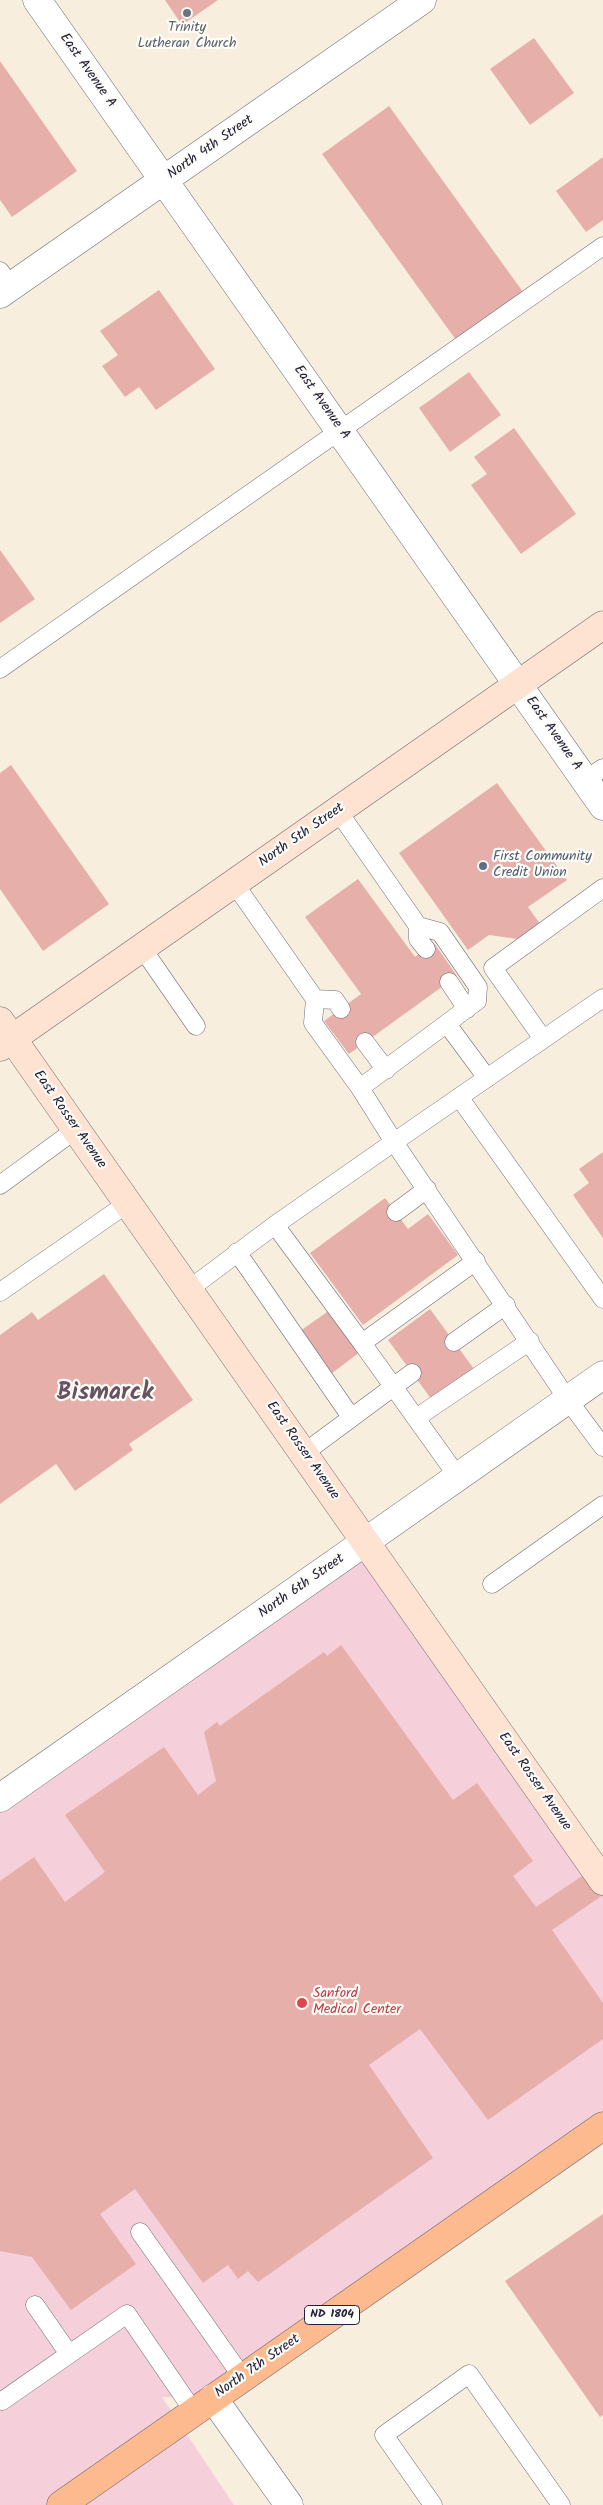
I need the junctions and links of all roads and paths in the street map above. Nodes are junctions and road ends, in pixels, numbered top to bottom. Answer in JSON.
{"nodes":[{"id":1,"x":37,"y":0,"type":"edge"},
{"id":2,"x":422,"y":0,"type":"edge"},
{"id":3,"x":164,"y":180,"type":"junction"},
{"id":4,"x":603,"y":246,"type":"edge"},
{"id":5,"x":4,"y":284,"type":"edge"},
{"id":6,"x":340,"y":430,"type":"junction"},
{"id":7,"x":603,"y":625,"type":"edge"},
{"id":8,"x":0,"y":669,"type":"edge"},
{"id":9,"x":518,"y":684,"type":"junction"},
{"id":10,"x":594,"y":774,"type":"edge"},
{"id":11,"x":603,"y":806,"type":"edge"},
{"id":12,"x":338,"y":811,"type":"junction"},
{"id":13,"x":234,"y":884,"type":"junction"},
{"id":14,"x":603,"y":888,"type":"edge"},
{"id":15,"x":418,"y":926,"type":"junction"},
{"id":16,"x":142,"y":948,"type":"junction"},
{"id":17,"x":426,"y":949,"type":"dead end"},
{"id":18,"x":449,"y":982,"type":"dead end"},
{"id":19,"x":603,"y":998,"type":"edge"},
{"id":20,"x":315,"y":999,"type":"junction"},
{"id":21,"x":341,"y":1008,"type":"dead end"},
{"id":22,"x":468,"y":1009,"type":"junction"},
{"id":23,"x":447,"y":1024,"type":"junction"},
{"id":24,"x":196,"y":1026,"type":"dead end"},
{"id":25,"x":4,"y":1036,"type":"edge"},
{"id":26,"x":543,"y":1039,"type":"junction"},
{"id":27,"x":365,"y":1042,"type":"dead end"},
{"id":28,"x":386,"y":1070,"type":"junction"},
{"id":29,"x":487,"y":1078,"type":"junction"},
{"id":30,"x":360,"y":1088,"type":"junction"},
{"id":31,"x":459,"y":1097,"type":"junction"},
{"id":32,"x":75,"y":1130,"type":"junction"},
{"id":33,"x":394,"y":1142,"type":"junction"},
{"id":34,"x":0,"y":1185,"type":"edge"},
{"id":35,"x":426,"y":1189,"type":"junction"},
{"id":36,"x":128,"y":1203,"type":"junction"},
{"id":37,"x":396,"y":1212,"type":"dead end"},
{"id":38,"x":275,"y":1225,"type":"junction"},
{"id":39,"x":237,"y":1252,"type":"junction"},
{"id":40,"x":476,"y":1261,"type":"junction"},
{"id":41,"x":188,"y":1290,"type":"junction"},
{"id":42,"x":0,"y":1292,"type":"edge"},
{"id":43,"x":603,"y":1299,"type":"edge"},
{"id":44,"x":506,"y":1305,"type":"junction"},
{"id":45,"x":530,"y":1341,"type":"junction"},
{"id":46,"x":454,"y":1342,"type":"dead end"},
{"id":47,"x":362,"y":1343,"type":"junction"},
{"id":48,"x":412,"y":1373,"type":"dead end"},
{"id":49,"x":603,"y":1375,"type":"edge"},
{"id":50,"x":393,"y":1386,"type":"junction"},
{"id":51,"x":568,"y":1400,"type":"junction"},
{"id":52,"x":351,"y":1417,"type":"junction"},
{"id":53,"x":416,"y":1418,"type":"junction"},
{"id":54,"x":603,"y":1447,"type":"edge"},
{"id":55,"x":304,"y":1453,"type":"junction"},
{"id":56,"x":458,"y":1477,"type":"junction"},
{"id":57,"x":603,"y":1506,"type":"edge"},
{"id":58,"x":366,"y":1542,"type":"junction"},
{"id":59,"x":492,"y":1584,"type":"dead end"},
{"id":60,"x":0,"y":1798,"type":"edge"},
{"id":61,"x":603,"y":1880,"type":"edge"},
{"id":62,"x":603,"y":2126,"type":"edge"},
{"id":63,"x":140,"y":2232,"type":"dead end"},
{"id":64,"x":35,"y":2305,"type":"dead end"},
{"id":65,"x":69,"y":2354,"type":"junction"},
{"id":66,"x":243,"y":2378,"type":"junction"},
{"id":67,"x":1,"y":2400,"type":"edge"},
{"id":68,"x":204,"y":2405,"type":"junction"},
{"id":69,"x":61,"y":2505,"type":"edge"},
{"id":70,"x":289,"y":2505,"type":"edge"},
{"id":71,"x":433,"y":2505,"type":"edge"},
{"id":72,"x":561,"y":2505,"type":"edge"}],
"edges":[{"from":1,"to":3,"type":"street","name":"East Avenue A"},
{"from":2,"to":3,"type":"street","name":"North 4th Street"},
{"from":3,"to":5,"type":"street","name":"North 4th Street"},
{"from":3,"to":6,"type":"street","name":"East Avenue A"},
{"from":4,"to":6,"type":"lane"},
{"from":6,"to":8,"type":"lane"},
{"from":6,"to":9,"type":"street","name":"East Avenue A"},
{"from":7,"to":9,"type":"street","name":"North 5th Street"},
{"from":9,"to":10,"type":"street","name":"East Avenue A"},
{"from":9,"to":12,"type":"street","name":"North 5th Street"},
{"from":10,"to":11,"type":"street","name":"East Avenue A"},
{"from":12,"to":13,"type":"street","name":"North 5th Street"},
{"from":12,"to":15,"type":"lane"},
{"from":13,"to":16,"type":"street","name":"North 5th Street"},
{"from":13,"to":20,"type":"lane"},
{"from":14,"to":26,"type":"lane"},
{"from":15,"to":17,"type":"lane"},
{"from":15,"to":22,"type":"lane"},
{"from":16,"to":24,"type":"lane"},
{"from":16,"to":25,"type":"street","name":"North 5th Street"},
{"from":18,"to":22,"type":"lane"},
{"from":19,"to":26,"type":"lane"},
{"from":20,"to":21,"type":"lane"},
{"from":20,"to":30,"type":"lane"},
{"from":22,"to":23,"type":"lane"},
{"from":23,"to":28,"type":"lane"},
{"from":23,"to":29,"type":"lane"},
{"from":25,"to":32,"type":"street","name":"East Rosser Avenue"},
{"from":26,"to":29,"type":"lane"},
{"from":27,"to":28,"type":"lane"},
{"from":28,"to":30,"type":"lane"},
{"from":29,"to":31,"type":"lane"},
{"from":30,"to":33,"type":"lane"},
{"from":31,"to":33,"type":"lane"},
{"from":31,"to":43,"type":"lane"},
{"from":32,"to":34,"type":"lane"},
{"from":32,"to":36,"type":"street","name":"East Rosser Avenue"},
{"from":33,"to":35,"type":"lane"},
{"from":33,"to":38,"type":"lane"},
{"from":35,"to":37,"type":"lane"},
{"from":35,"to":40,"type":"lane"},
{"from":36,"to":41,"type":"street","name":"East Rosser Avenue"},
{"from":36,"to":42,"type":"lane"},
{"from":38,"to":39,"type":"lane"},
{"from":38,"to":47,"type":"lane"},
{"from":39,"to":41,"type":"lane"},
{"from":39,"to":52,"type":"lane"},
{"from":40,"to":44,"type":"lane"},
{"from":40,"to":47,"type":"lane"},
{"from":41,"to":55,"type":"street","name":"East Rosser Avenue"},
{"from":44,"to":45,"type":"lane"},
{"from":44,"to":46,"type":"lane"},
{"from":45,"to":51,"type":"lane"},
{"from":45,"to":53,"type":"lane"},
{"from":47,"to":50,"type":"lane"},
{"from":48,"to":50,"type":"lane"},
{"from":49,"to":51,"type":"street","name":"North 6th Street"},
{"from":50,"to":52,"type":"lane"},
{"from":50,"to":53,"type":"lane"},
{"from":51,"to":54,"type":"lane"},
{"from":51,"to":56,"type":"street","name":"North 6th Street"},
{"from":52,"to":55,"type":"lane"},
{"from":53,"to":56,"type":"lane"},
{"from":55,"to":58,"type":"street","name":"East Rosser Avenue"},
{"from":56,"to":58,"type":"street","name":"North 6th Street"},
{"from":57,"to":59,"type":"lane"},
{"from":58,"to":60,"type":"street","name":"North 6th Street"},
{"from":58,"to":61,"type":"street","name":"East Rosser Avenue"},
{"from":62,"to":66,"type":"main road","name":"North 7th Street","number":"ND 1804"},
{"from":63,"to":66,"type":"lane"},
{"from":64,"to":65,"type":"lane"},
{"from":65,"to":67,"type":"lane"},
{"from":65,"to":68,"type":"lane"},
{"from":66,"to":68,"type":"main road","name":"North 7th Street","number":"ND 1804"},
{"from":68,"to":69,"type":"main road","name":"North 7th Street","number":"ND 1804"},
{"from":68,"to":70,"type":"street"},
{"from":71,"to":72,"type":"lane"}]}
